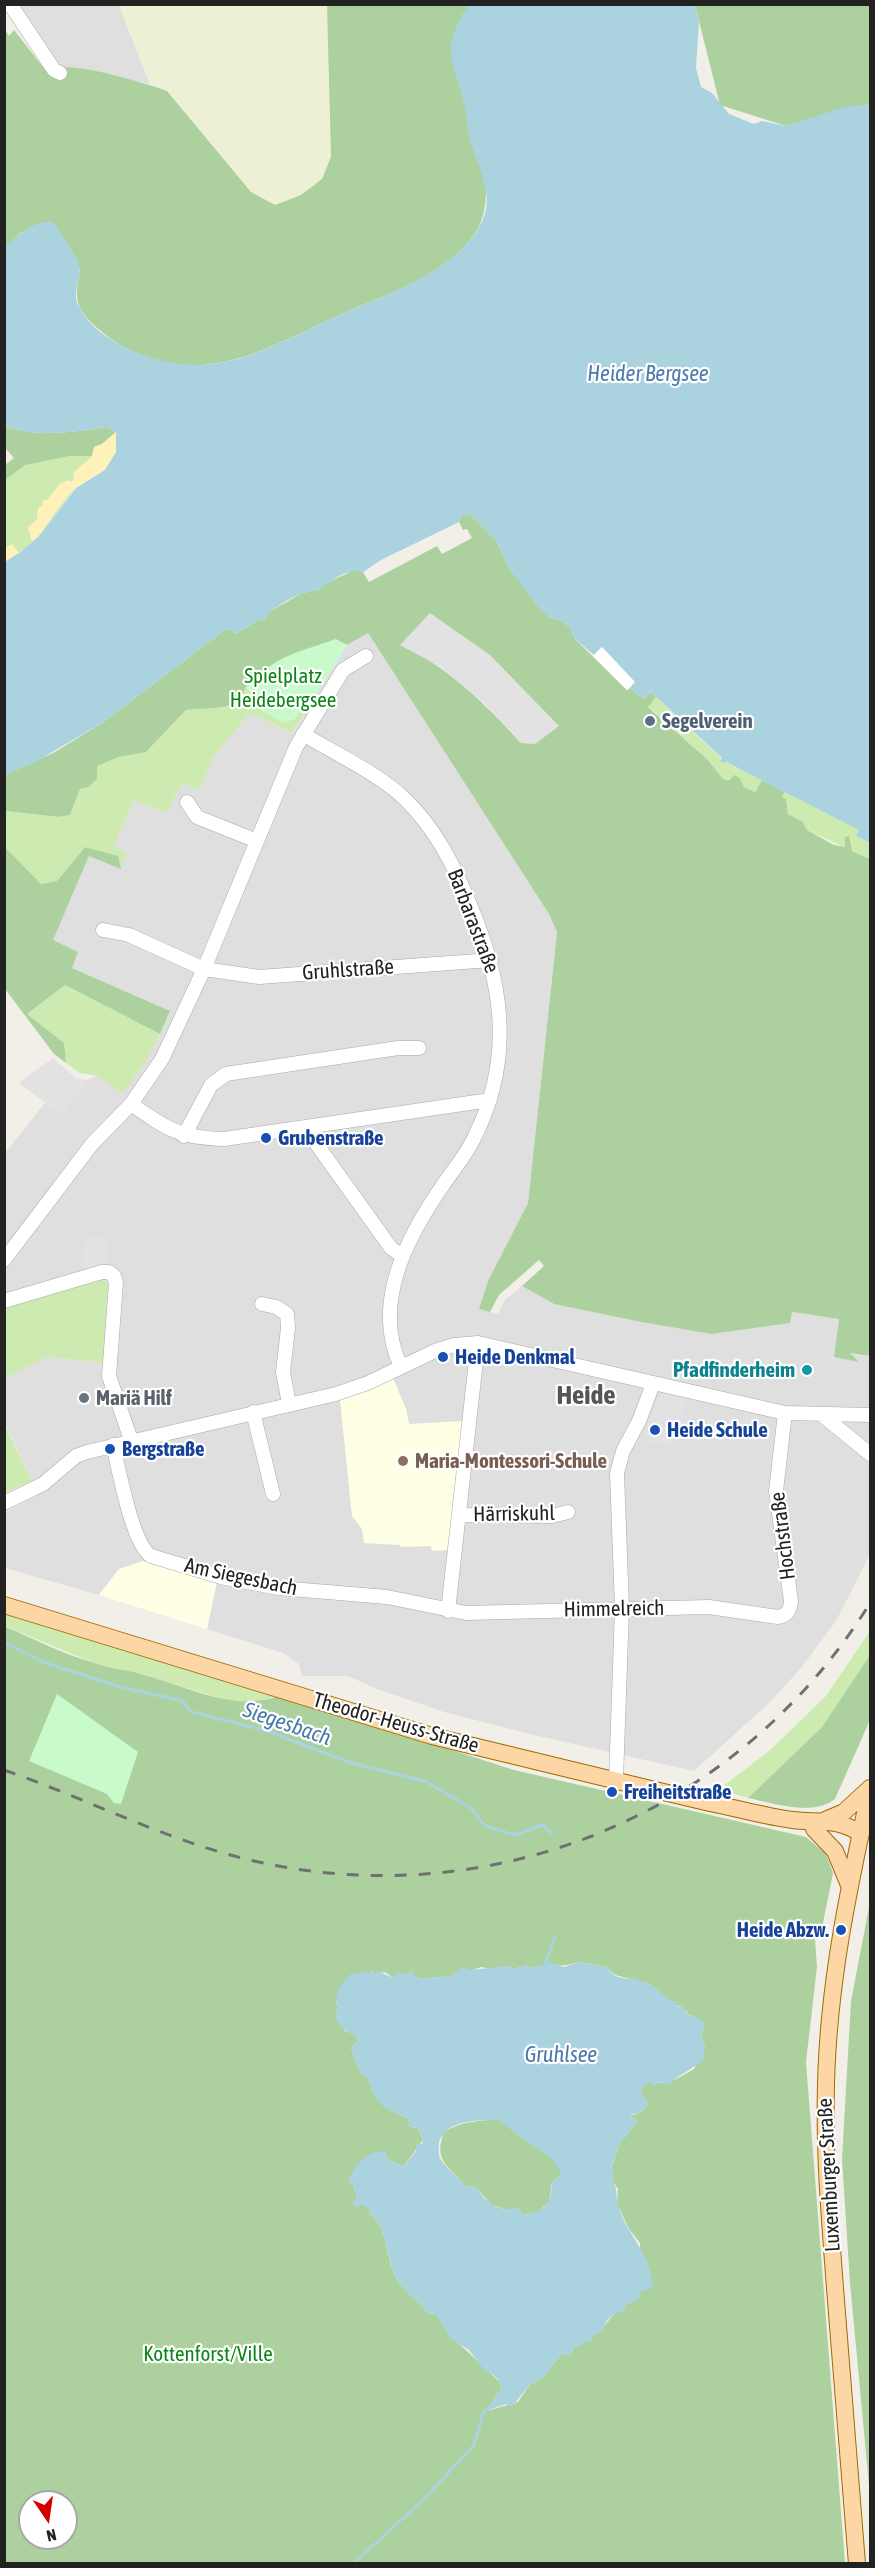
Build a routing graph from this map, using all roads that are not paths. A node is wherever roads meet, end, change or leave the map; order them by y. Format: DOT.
graph roads {
  1 [pos="10,4"];
  2 [pos="60,73"];
  3 [pos="366,656"];
  4 [pos="303,734"];
  5 [pos="187,801"];
  6 [pos="256,841"];
  7 [pos="103,930"];
  8 [pos="491,960"];
  9 [pos="204,969"];
  10 [pos="419,1048"];
  11 [pos="490,1100"];
  12 [pos="131,1104"];
  13 [pos="309,1128"];
  14 [pos="184,1136"];
  15 [pos="401,1255"];
  16 [pos="4,1260"];
  17 [pos="4,1301"];
  18 [pos="262,1304"];
  19 [pos="478,1343"];
  20 [pos="400,1366"];
  21 [pos="653,1384"];
  22 [pos="289,1404"];
  23 [pos="253,1412"];
  24 [pos="784,1413"];
  25 [pos="822,1415"];
  26 [pos="870,1415"];
  27 [pos="131,1440"];
  28 [pos="113,1445"];
  29 [pos="870,1454"];
  30 [pos="273,1494"];
  31 [pos="4,1503"];
  32 [pos="568,1512"];
  33 [pos="461,1515"];
  34 [pos="4,1605"];
  35 [pos="622,1608"];
  36 [pos="448,1611"];
  37 [pos="778,1617"];
  38 [pos="616,1780"];
  39 [pos="870,1789"];
  40 [pos="820,1825"];
  41 [pos="861,1834"];
  42 [pos="849,1886"];
  43 [pos="857,2564"];
  1 -- 2 [label="street"];
  3 -- 4 [label="street"];
  4 -- 6 [label="street"];
  4 -- 8 [label="street, Barbarastraße"];
  5 -- 6 [label="street"];
  6 -- 9 [label="street"];
  7 -- 9 [label="street, Gruhlstraße"];
  8 -- 9 [label="street, Gruhlstraße"];
  8 -- 11 [label="street, Barbarastraße"];
  9 -- 12 [label="street"];
  10 -- 14 [label="street"];
  11 -- 13 [label="street"];
  11 -- 15 [label="street, Barbarastraße"];
  12 -- 14 [label="street"];
  12 -- 16 [label="street"];
  13 -- 14 [label="street"];
  13 -- 15 [label="street"];
  15 -- 20 [label="street, Barbarastraße"];
  17 -- 27 [label="street"];
  18 -- 22 [label="street"];
  19 -- 20 [label="street"];
  19 -- 21 [label="street"];
  19 -- 33 [label="street"];
  20 -- 22 [label="street"];
  21 -- 24 [label="street"];
  21 -- 35 [label="street"];
  22 -- 23 [label="street"];
  23 -- 27 [label="street"];
  23 -- 30 [label="street"];
  24 -- 25 [label="street"];
  24 -- 37 [label="street, Hochstraße"];
  25 -- 26 [label="street"];
  25 -- 29 [label="street"];
  27 -- 28 [label="street"];
  28 -- 31 [label="street"];
  28 -- 36 [label="street, Am Siegesbach"];
  32 -- 33 [label="street, Härriskuhl"];
  33 -- 36 [label="street"];
  34 -- 38 [label="main road, Theodor-Heuss-Straße"];
  35 -- 36 [label="street, Himmelreich"];
  35 -- 37 [label="street, Himmelreich"];
  35 -- 38 [label="street"];
  38 -- 40 [label="main road, Theodor-Heuss-Straße, bridge"];
  39 -- 40 [label="main road"];
  39 -- 41 [label="main road, Luxemburger Straße"];
  40 -- 41 [label="main road, Theodor-Heuss-Straße"];
  40 -- 42 [label="main road"];
  41 -- 42 [label="main road, Luxemburger Straße"];
  42 -- 43 [label="main road, Luxemburger Straße"];
}
